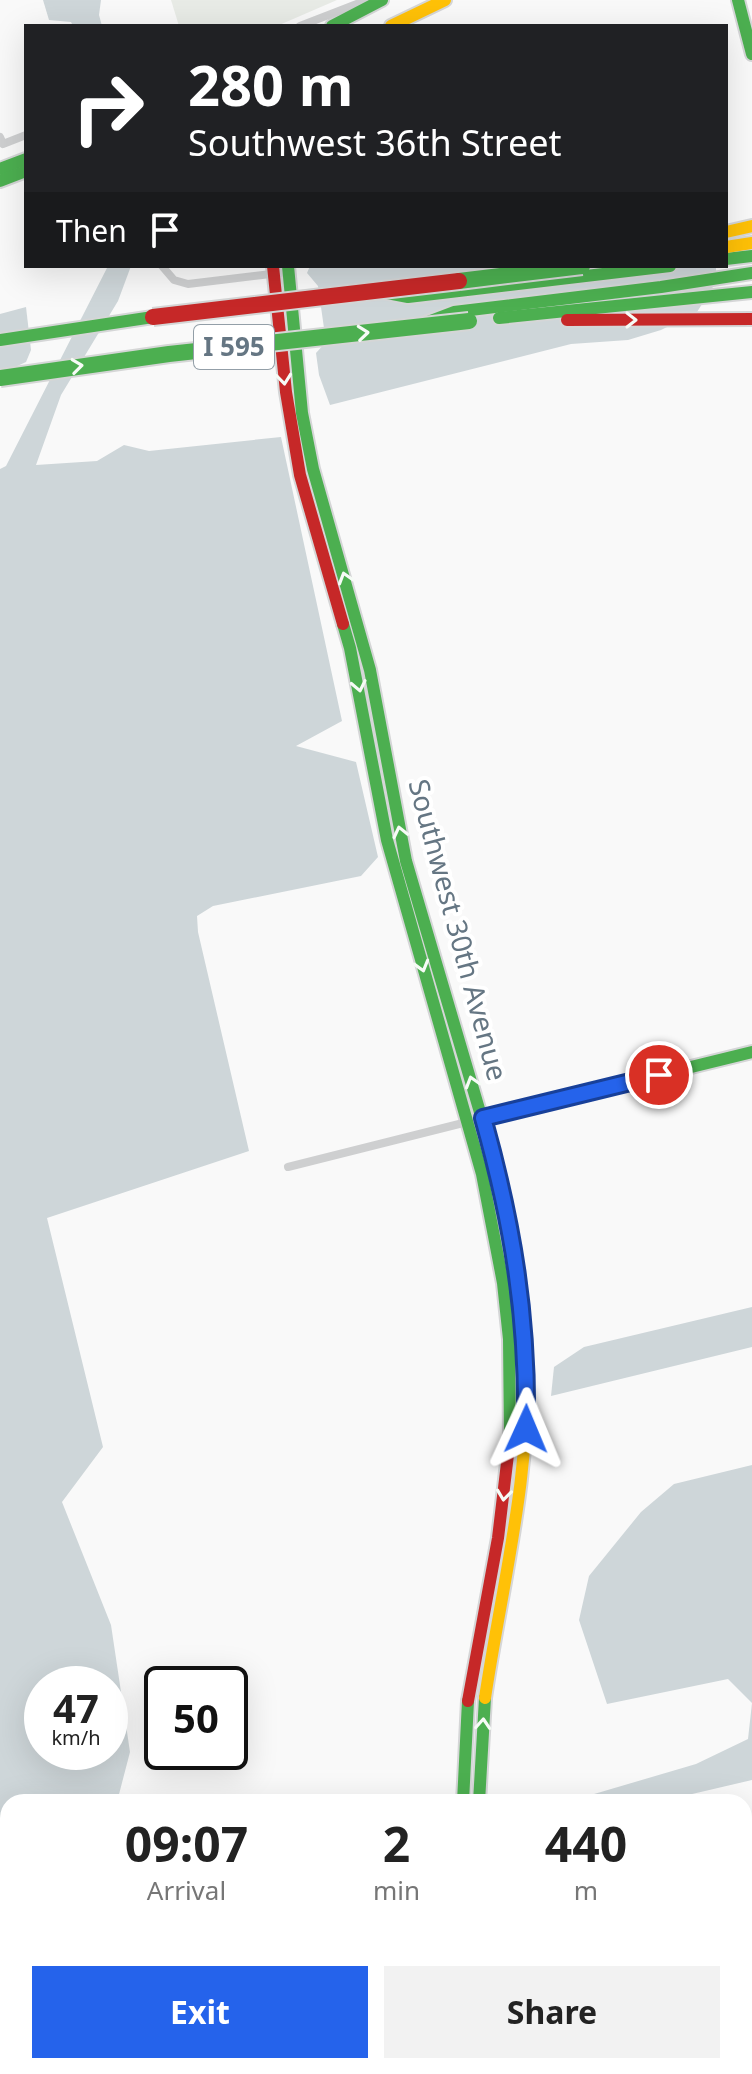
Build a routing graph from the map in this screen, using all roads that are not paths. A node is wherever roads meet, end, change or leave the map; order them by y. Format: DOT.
graph roads {
  1 [pos="367,0"];
  2 [pos="382,0"];
  3 [pos="445,0"];
  4 [pos="738,0"];
  5 [pos="305,24"];
  6 [pos="336,24"];
  7 [pos="395,24"];
  8 [pos="752,54"];
  9 [pos="24,136"];
  10 [pos="0,137"];
  11 [pos="24,160"];
  12 [pos="0,169"];
  13 [pos="24,172"];
  14 [pos="0,181"];
  15 [pos="752,226"];
  16 [pos="728,232"];
  17 [pos="752,243"];
  18 [pos="728,247"];
  19 [pos="752,256"];
  20 [pos="728,259"];
  21 [pos="164,268"];
  22 [pos="486,268"];
  23 [pos="566,268"];
  24 [pos="653,268"];
  25 [pos="281,269"];
  26 [pos="752,273"];
  27 [pos="752,283"];
  28 [pos="661,287"];
  29 [pos="380,291"];
  30 [pos="752,292"];
  31 [pos="153,317"];
  32 [pos="752,319"];
  33 [pos="469,321"];
  34 [pos="412,327"];
  35 [pos="0,340"];
  36 [pos="0,378"];
  37 [pos="752,1052"];
  38 [pos="475,1120"];
  39 [pos="288,1167"];
  40 [pos="463,1794"];
  41 [pos="479,1794"];
  1 -- 5 [label="street"];
  2 -- 6 [label="main road"];
  3 -- 7 [label="main road"];
  4 -- 8 [label="main road"];
  9 -- 10 [label="street"];
  11 -- 12 [label="main road"];
  13 -- 14 [label="main road"];
  15 -- 16 [label="main road"];
  17 -- 18 [label="main road"];
  19 -- 20 [label="main road"];
  21 -- 25 [label="street"];
  22 -- 31 [label="main road, bridge"];
  23 -- 29 [label="main road, I 595, bridge"];
  24 -- 29 [label="main road"];
  25 -- 38 [label="main road, Southwest 30th Avenue"];
  26 -- 28 [label="main road"];
  27 -- 28 [label="main road"];
  28 -- 34 [label="main road, bridge"];
  29 -- 31 [label="main road, I 595, bridge"];
  30 -- 33 [label="main road, I 595"];
  31 -- 35 [label="main road, I 595"];
  33 -- 32 [label="main road, one-way"];
  33 -- 34 [label="main road, I 595, bridge"];
  36 -- 34 [label="main road, I 595, one-way, bridge"];
  37 -- 38 [label="main road"];
  38 -- 39 [label="street"];
  38 -- 40 [label="main road, Southwest 30th Avenue, one-way"];
  41 -- 38 [label="main road, Southwest 30th Avenue, one-way"];
}
